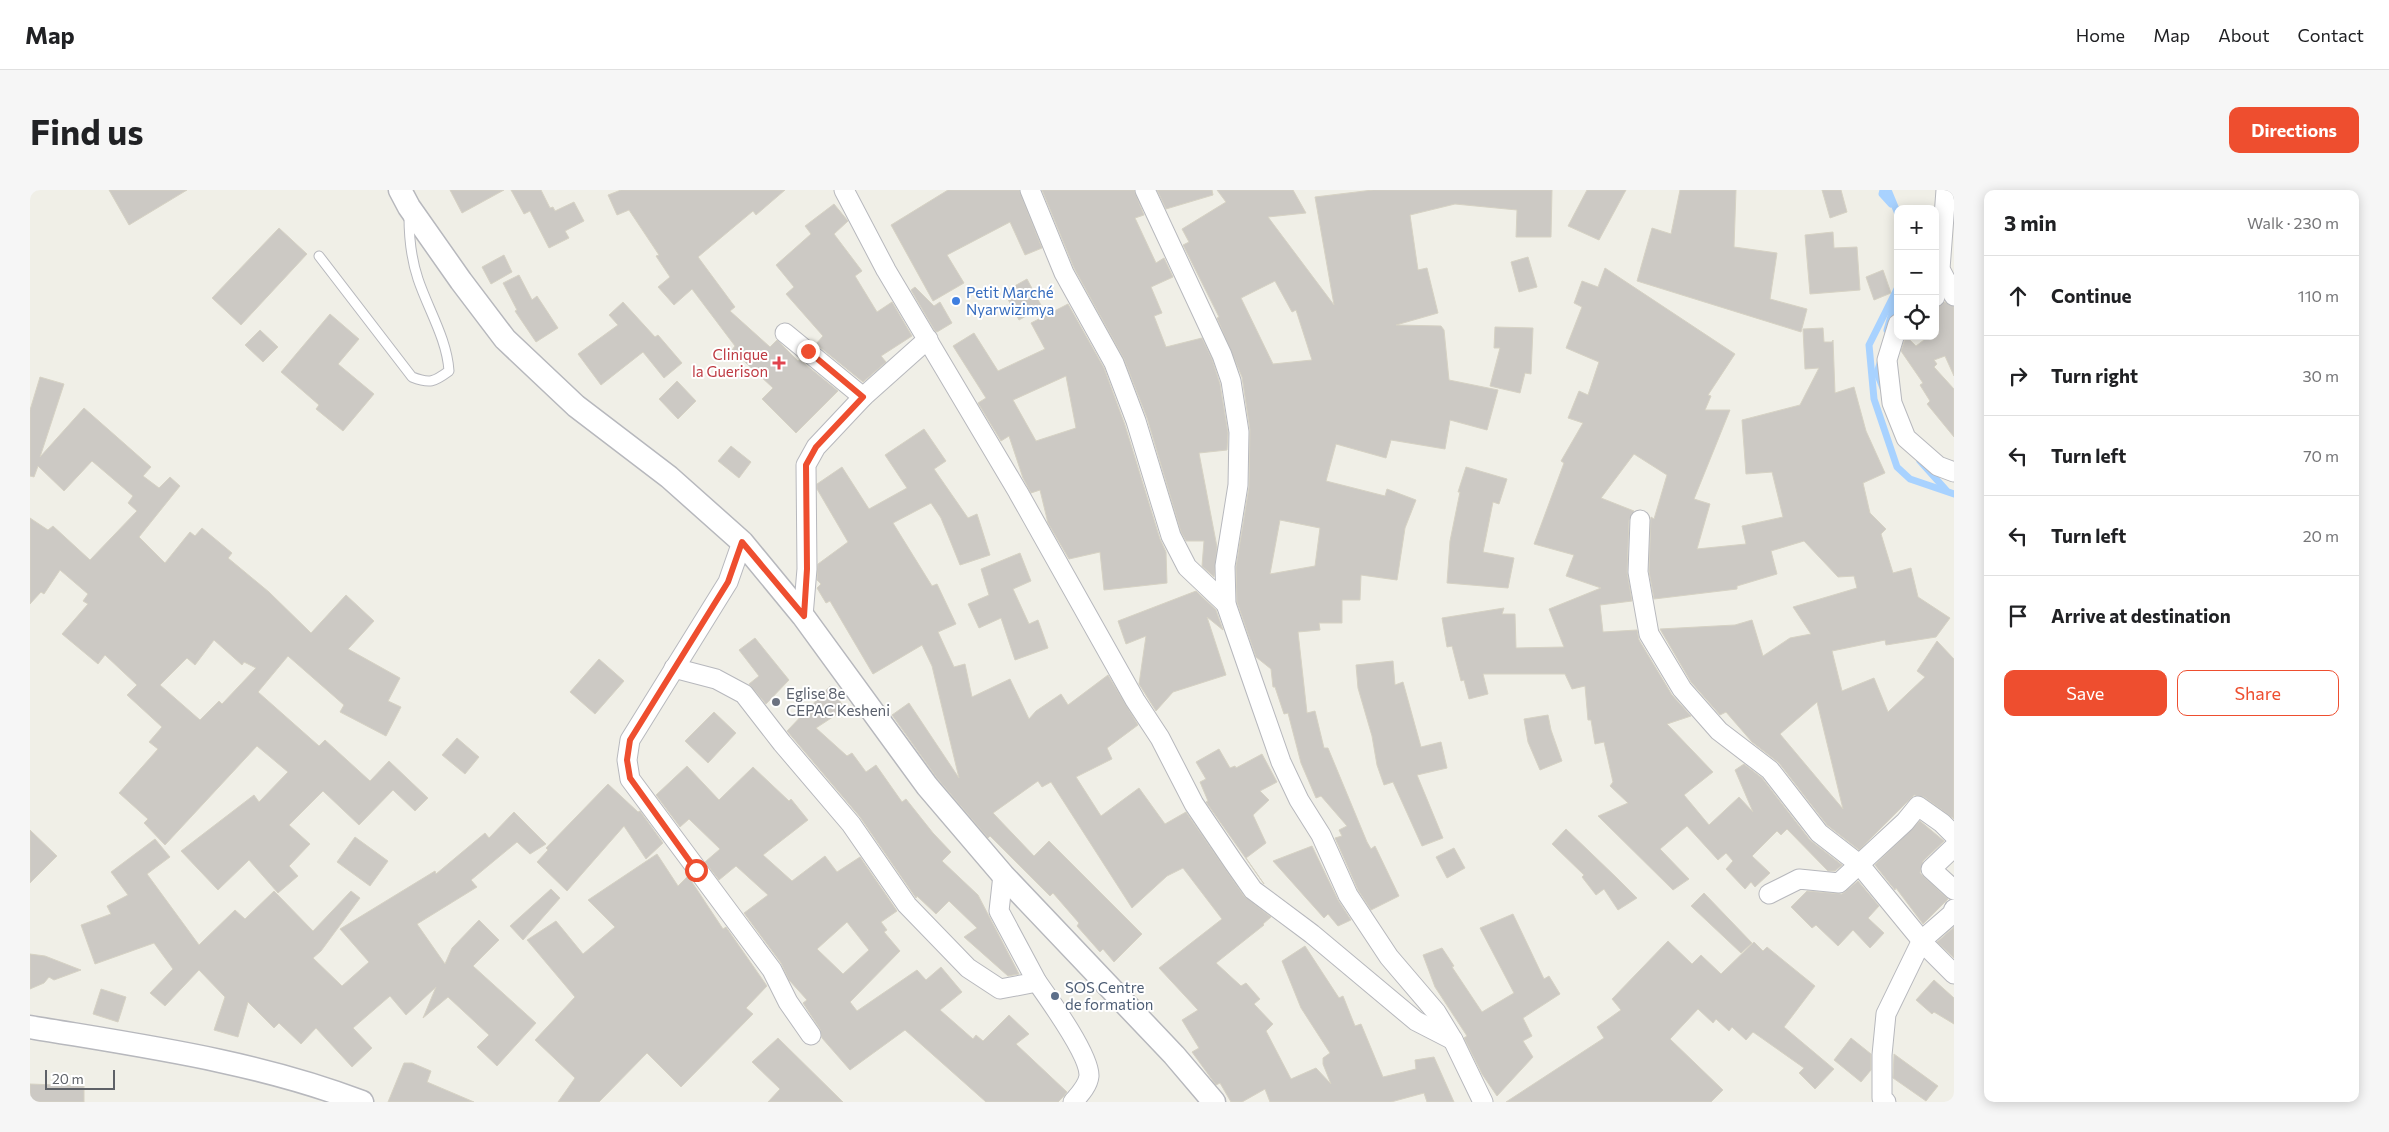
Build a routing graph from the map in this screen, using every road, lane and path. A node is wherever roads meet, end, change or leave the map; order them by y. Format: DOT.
graph roads {
  1 [pos="844,190"];
  2 [pos="1030,190"];
  3 [pos="1145,190"];
  4 [pos="1946,190"];
  5 [pos="405,198"];
  6 [pos="320,256"];
  7 [pos="1940,269"];
  8 [pos="1935,295"];
  9 [pos="1954,296"];
  10 [pos="785,333"];
  11 [pos="1894,338"];
  12 [pos="928,339"];
  13 [pos="863,397"];
  14 [pos="1954,472"];
  15 [pos="1640,520"];
  16 [pos="742,542"];
  17 [pos="1226,604"];
  18 [pos="804,616"];
  19 [pos="674,668"];
  20 [pos="1954,835"];
  21 [pos="1954,847"];
  22 [pos="1859,864"];
  23 [pos="1003,875"];
  24 [pos="1954,890"];
  25 [pos="1768,894"];
  26 [pos="1954,909"];
  27 [pos="1922,940"];
  28 [pos="1954,974"];
  29 [pos="1037,982"];
  30 [pos="30,1027"];
  31 [pos="811,1035"];
  32 [pos="1453,1040"];
  33 [pos="362,1102"];
  34 [pos="1073,1102"];
  35 [pos="1214,1102"];
  36 [pos="1483,1102"];
  37 [pos="1886,1102"];
  1 -- 12 [label="street"];
  2 -- 17 [label="street"];
  3 -- 17 [label="street"];
  4 -- 7 [label="street"];
  5 -- 6 [label="lane"];
  5 -- 16 [label="street"];
  7 -- 8 [label="street"];
  7 -- 9 [label="street"];
  10 -- 13 [label="street"];
  11 -- 14 [label="street"];
  12 -- 13 [label="street"];
  12 -- 32 [label="street"];
  13 -- 18 [label="street"];
  15 -- 22 [label="street"];
  16 -- 18 [label="street"];
  16 -- 19 [label="street"];
  17 -- 32 [label="street"];
  18 -- 23 [label="street"];
  19 -- 29 [label="street"];
  19 -- 31 [label="street"];
  20 -- 22 [label="street"];
  21 -- 24 [label="street"];
  22 -- 25 [label="street"];
  22 -- 27 [label="street"];
  23 -- 29 [label="street"];
  23 -- 35 [label="street"];
  26 -- 27 [label="street"];
  27 -- 28 [label="street"];
  27 -- 37 [label="street"];
  29 -- 34 [label="street"];
  30 -- 33 [label="street"];
  32 -- 36 [label="street"];
}
